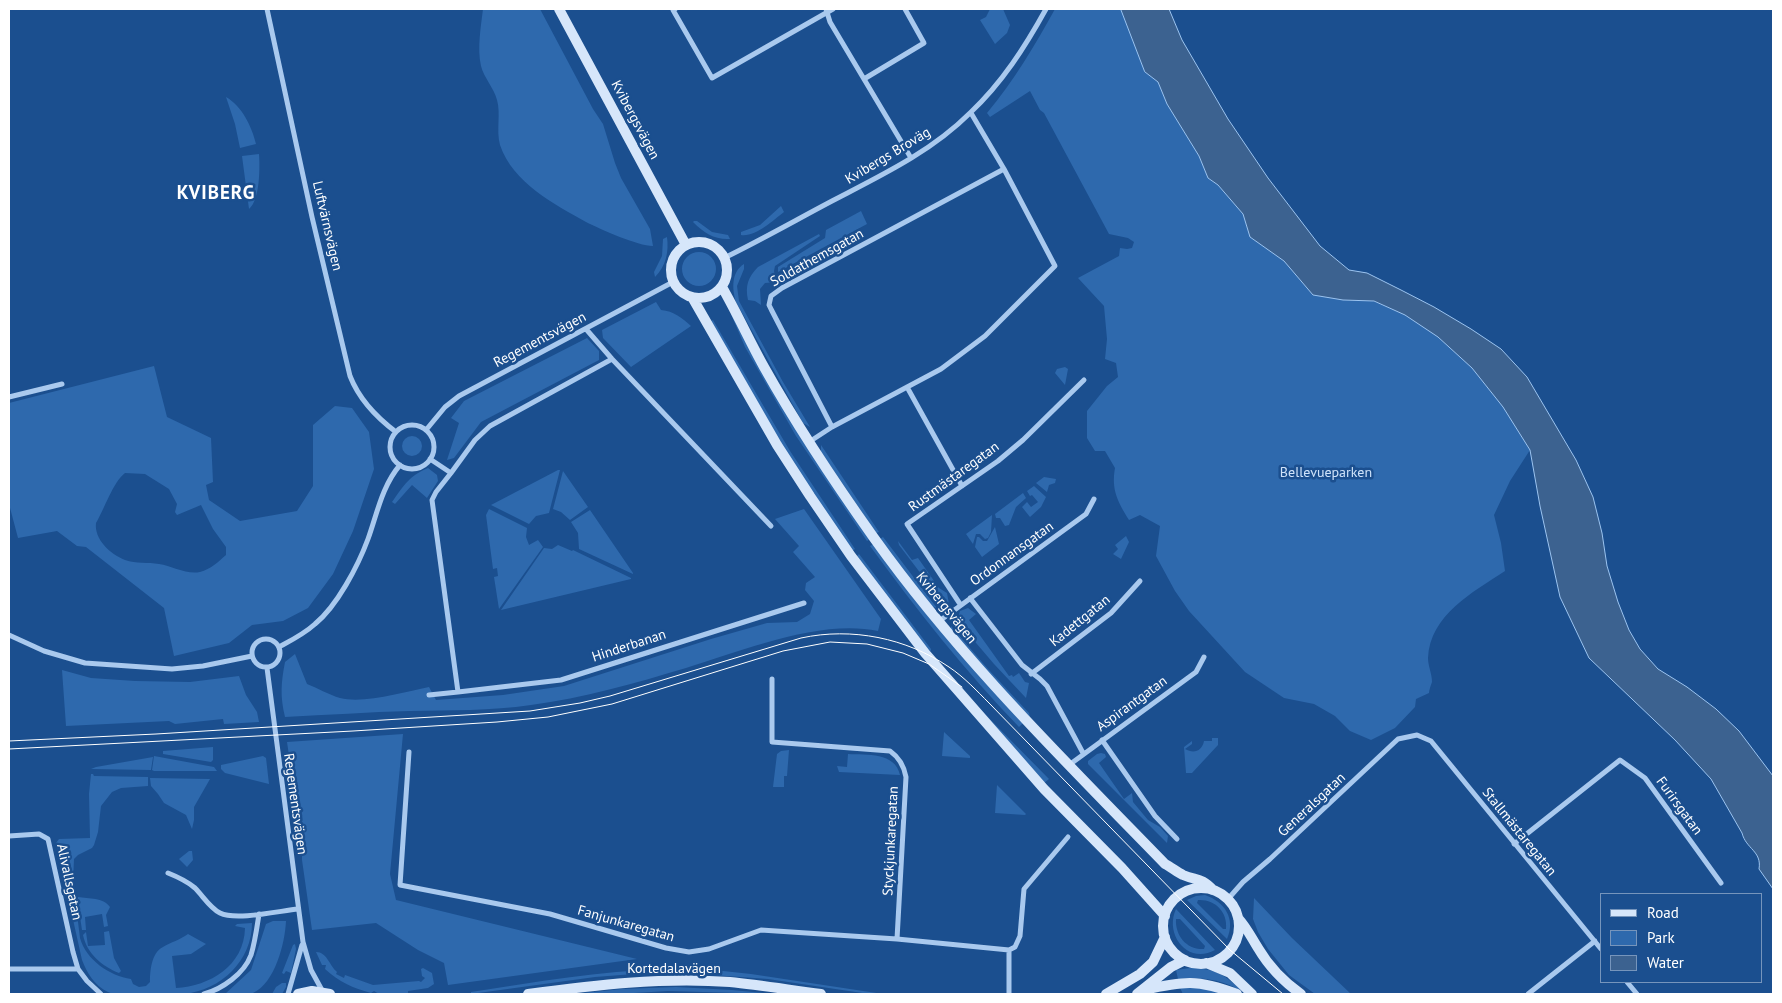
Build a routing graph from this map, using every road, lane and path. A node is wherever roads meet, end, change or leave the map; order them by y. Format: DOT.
graph roads {
  1 [pos="267,9"];
  2 [pos="559,9"];
  3 [pos="676,9"];
  4 [pos="905,9"];
  5 [pos="1046,9"];
  6 [pos="829,10"];
  7 [pos="864,79"];
  8 [pos="971,113"];
  9 [pos="911,158"];
  10 [pos="1004,169"];
  11 [pos="686,244"];
  12 [pos="724,258"];
  13 [pos="673,282"];
  14 [pos="722,286"];
  15 [pos="692,297"];
  16 [pos="586,329"];
  17 [pos="612,359"];
  18 [pos="1084,380"];
  19 [pos="62,384"];
  20 [pos="907,387"];
  21 [pos="9,397"];
  22 [pos="832,427"];
  23 [pos="426,430"];
  24 [pos="396,432"];
  25 [pos="810,442"];
  26 [pos="430,459"];
  27 [pos="400,465"];
  28 [pos="451,473"];
  29 [pos="962,486"];
  30 [pos="1094,499"];
  31 [pos="771,526"];
  32 [pos="1140,581"];
  33 [pos="970,598"];
  34 [pos="804,603"];
  35 [pos="960,604"];
  36 [pos="938,622"];
  37 [pos="9,634"];
  38 [pos="279,647"];
  39 [pos="252,656"];
  40 [pos="1204,657"];
  41 [pos="267,668"];
  42 [pos="1032,674"];
  43 [pos="772,679"];
  44 [pos="458,692"];
  45 [pos="429,695"];
  46 [pos="1417,735"];
  47 [pos="1102,740"];
  48 [pos="409,752"];
  49 [pos="1083,753"];
  50 [pos="1069,765"];
  51 [pos="9,836"];
  52 [pos="1068,837"];
  53 [pos="1176,839"];
  54 [pos="1514,844"];
  55 [pos="168,873"];
  56 [pos="1721,883"];
  57 [pos="1213,890"];
  58 [pos="1228,899"];
  59 [pos="298,909"];
  60 [pos="259,914"];
  61 [pos="1165,916"];
  62 [pos="1238,918"];
  63 [pos="1165,936"];
  64 [pos="897,939"];
  65 [pos="1595,941"];
  66 [pos="303,942"];
  67 [pos="1600,947"];
  68 [pos="1009,950"];
  69 [pos="1185,960"];
  70 [pos="1206,963"];
  71 [pos="9,969"];
  72 [pos="78,969"];
  73 [pos="1628,983"];
  74 [pos="1141,992"];
  75 [pos="327,993"];
  76 [pos="101,994"];
  77 [pos="204,994"];
  78 [pos="288,994"];
  79 [pos="298,994"];
  80 [pos="528,994"];
  81 [pos="821,994"];
  82 [pos="1009,994"];
  83 [pos="1106,994"];
  84 [pos="1237,994"];
  85 [pos="1252,994"];
  86 [pos="1301,994"];
  87 [pos="1528,994"];
  88 [pos="1637,994"];
  1 -- 24 [label="street, Luftvärnsvägen"];
  2 -- 11 [label="street, Kvibergsvägen"];
  3 -- 6 [label="street"];
  4 -- 7 [label="street"];
  5 -- 8 [label="street, Kvibergs Broväg"];
  6 -- 7 [label="street"];
  7 -- 9 [label="street"];
  8 -- 9 [label="street, Kvibergs Broväg"];
  8 -- 10 [label="street"];
  9 -- 12 [label="street, Kvibergs Broväg"];
  10 -- 20 [label="street"];
  10 -- 22 [label="street, Soldathemsgatan"];
  11 -- 12 [label="street"];
  11 -- 13 [label="street"];
  12 -- 14 [label="street"];
  13 -- 15 [label="street"];
  13 -- 16 [label="street, Regementsvägen"];
  14 -- 15 [label="street"];
  14 -- 25 [label="street, Kvibergsvägen"];
  15 -- 61 [label="street"];
  16 -- 17 [label="street"];
  16 -- 23 [label="street, Regementsvägen"];
  17 -- 28 [label="street"];
  17 -- 31 [label="street"];
  18 -- 29 [label="street, Rustmästaregatan"];
  19 -- 21 [label="street"];
  20 -- 22 [label="street"];
  20 -- 29 [label="street"];
  22 -- 25 [label="street"];
  23 -- 24 [label="street"];
  23 -- 26 [label="street"];
  24 -- 27 [label="street"];
  25 -- 36 [label="street, Kvibergsvägen"];
  26 -- 27 [label="street"];
  26 -- 28 [label="street"];
  27 -- 38 [label="street"];
  28 -- 44 [label="street"];
  29 -- 35 [label="street, Rustmästaregatan"];
  30 -- 33 [label="street, Ordonnansgatan"];
  32 -- 42 [label="street, Kadettgatan"];
  33 -- 35 [label="street, Ordonnansgatan"];
  33 -- 42 [label="street"];
  34 -- 44 [label="street, Hinderbanan"];
  35 -- 36 [label="street, Ordonnansgatan"];
  36 -- 50 [label="street, Kvibergsvägen"];
  37 -- 39 [label="street"];
  38 -- 39 [label="street"];
  38 -- 41 [label="street"];
  39 -- 41 [label="street"];
  40 -- 47 [label="street, Aspirantgatan"];
  41 -- 59 [label="street, Regementsvägen"];
  42 -- 49 [label="street"];
  43 -- 64 [label="street, Styckjunkaregatan"];
  44 -- 45 [label="street, Hinderbanan"];
  46 -- 54 [label="street, Stallmästaregatan"];
  46 -- 58 [label="street, Generalsgatan"];
  47 -- 49 [label="street, Aspirantgatan"];
  47 -- 53 [label="street"];
  48 -- 64 [label="street, Fanjunkaregatan"];
  49 -- 50 [label="street, Aspirantgatan"];
  50 -- 57 [label="street, Kvibergsvägen"];
  51 -- 72 [label="street, Alivallsgatan"];
  52 -- 68 [label="street"];
  54 -- 56 [label="street, Furirsgatan"];
  54 -- 65 [label="street, Stallmästaregatan"];
  55 -- 60 [label="street"];
  57 -- 58 [label="street"];
  57 -- 61 [label="street"];
  58 -- 62 [label="street"];
  59 -- 60 [label="street"];
  59 -- 66 [label="street, Regementsvägen"];
  60 -- 77 [label="street"];
  61 -- 63 [label="street"];
  62 -- 70 [label="street"];
  62 -- 86 [label="street"];
  63 -- 69 [label="street"];
  63 -- 83 [label="street"];
  64 -- 68 [label="street, Fanjunkaregatan"];
  65 -- 67 [label="street, Stallmästaregatan"];
  65 -- 87 [label="street"];
  66 -- 75 [label="street, Regementsvägen"];
  66 -- 78 [label="street, Regementsvägen"];
  68 -- 82 [label="street"];
  69 -- 70 [label="street"];
  69 -- 74 [label="street"];
  70 -- 85 [label="street"];
  71 -- 72 [label="street"];
  72 -- 76 [label="street, Alivallsgatan"];
  73 -- 88 [label="street"];
  74 -- 84 [label="street"];
  75 -- 79 [label="street"];
  80 -- 81 [label="street, Kortedalavägen"];
}
